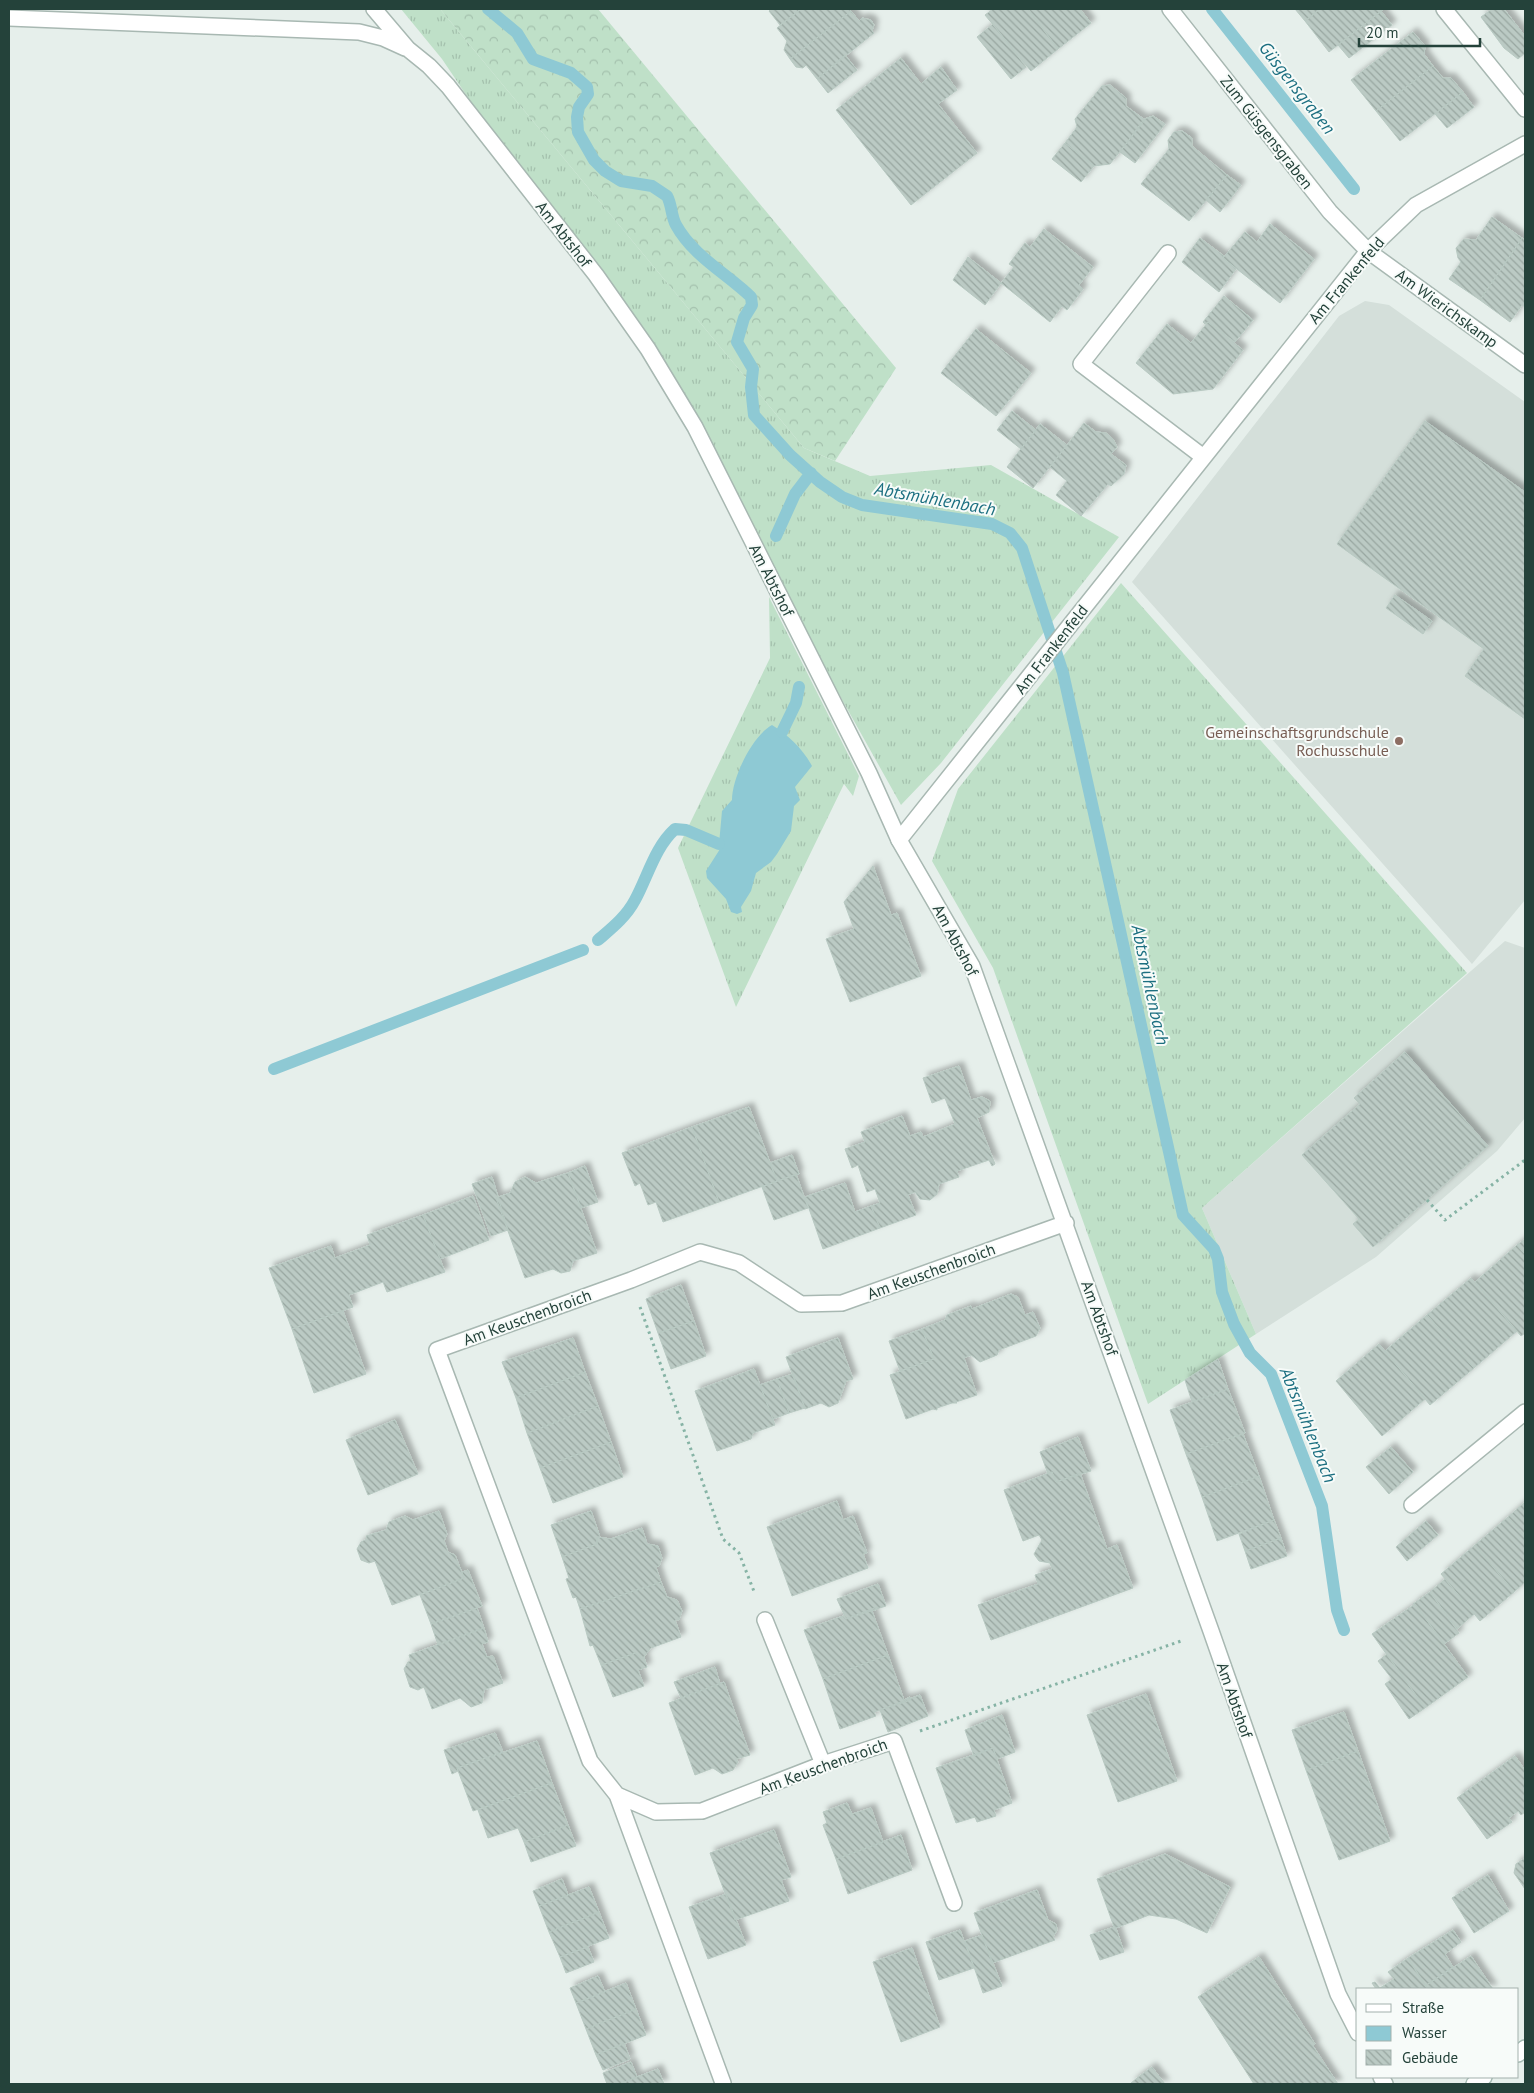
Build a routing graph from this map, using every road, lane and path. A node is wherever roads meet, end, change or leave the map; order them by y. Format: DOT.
graph roads {
  1 [pos="374,9"];
  2 [pos="1170,9"];
  3 [pos="1444,9"];
  4 [pos="9,18"];
  5 [pos="408,50"];
  6 [pos="1525,109"];
  7 [pos="1525,144"];
  8 [pos="1368,250"];
  9 [pos="1168,253"];
  10 [pos="1525,365"];
  11 [pos="1202,456"];
  12 [pos="899,840"];
  13 [pos="1525,1160"];
  14 [pos="1427,1200"];
  15 [pos="1066,1223"];
  16 [pos="630,1280"];
  17 [pos="1525,1412"];
  18 [pos="1412,1505"];
  19 [pos="765,1620"];
  20 [pos="1211,1631"];
  21 [pos="894,1741"];
  22 [pos="823,1764"];
  23 [pos="617,1795"];
  24 [pos="954,1903"];
  25 [pos="1356,2029"];
  26 [pos="723,2083"];
  1 -- 5 [label="street, Am Abtshof"];
  2 -- 8 [label="street, Zum Güsgensgraben"];
  3 -- 6 [label="street"];
  4 -- 5 [label="street"];
  5 -- 12 [label="street, Am Abtshof"];
  7 -- 8 [label="street, Am Frankenfeld"];
  8 -- 10 [label="street, Am Wierichskamp"];
  8 -- 11 [label="street, Am Frankenfeld"];
  9 -- 11 [label="street"];
  11 -- 12 [label="street, Am Frankenfeld"];
  12 -- 15 [label="street, Am Abtshof"];
  13 -- 14 [label="path"];
  15 -- 16 [label="street, Am Keuschenbroich"];
  15 -- 20 [label="street, Am Abtshof"];
  16 -- 19 [label="path"];
  16 -- 23 [label="street, Am Keuschenbroich"];
  17 -- 18 [label="street"];
  19 -- 22 [label="street"];
  20 -- 21 [label="path"];
  20 -- 25 [label="street, Am Abtshof"];
  21 -- 22 [label="street, Am Keuschenbroich"];
  21 -- 24 [label="street, Am Keuschenbroich"];
  22 -- 23 [label="street, Am Keuschenbroich"];
  23 -- 26 [label="street, Am Keuschenbroich"];
}
